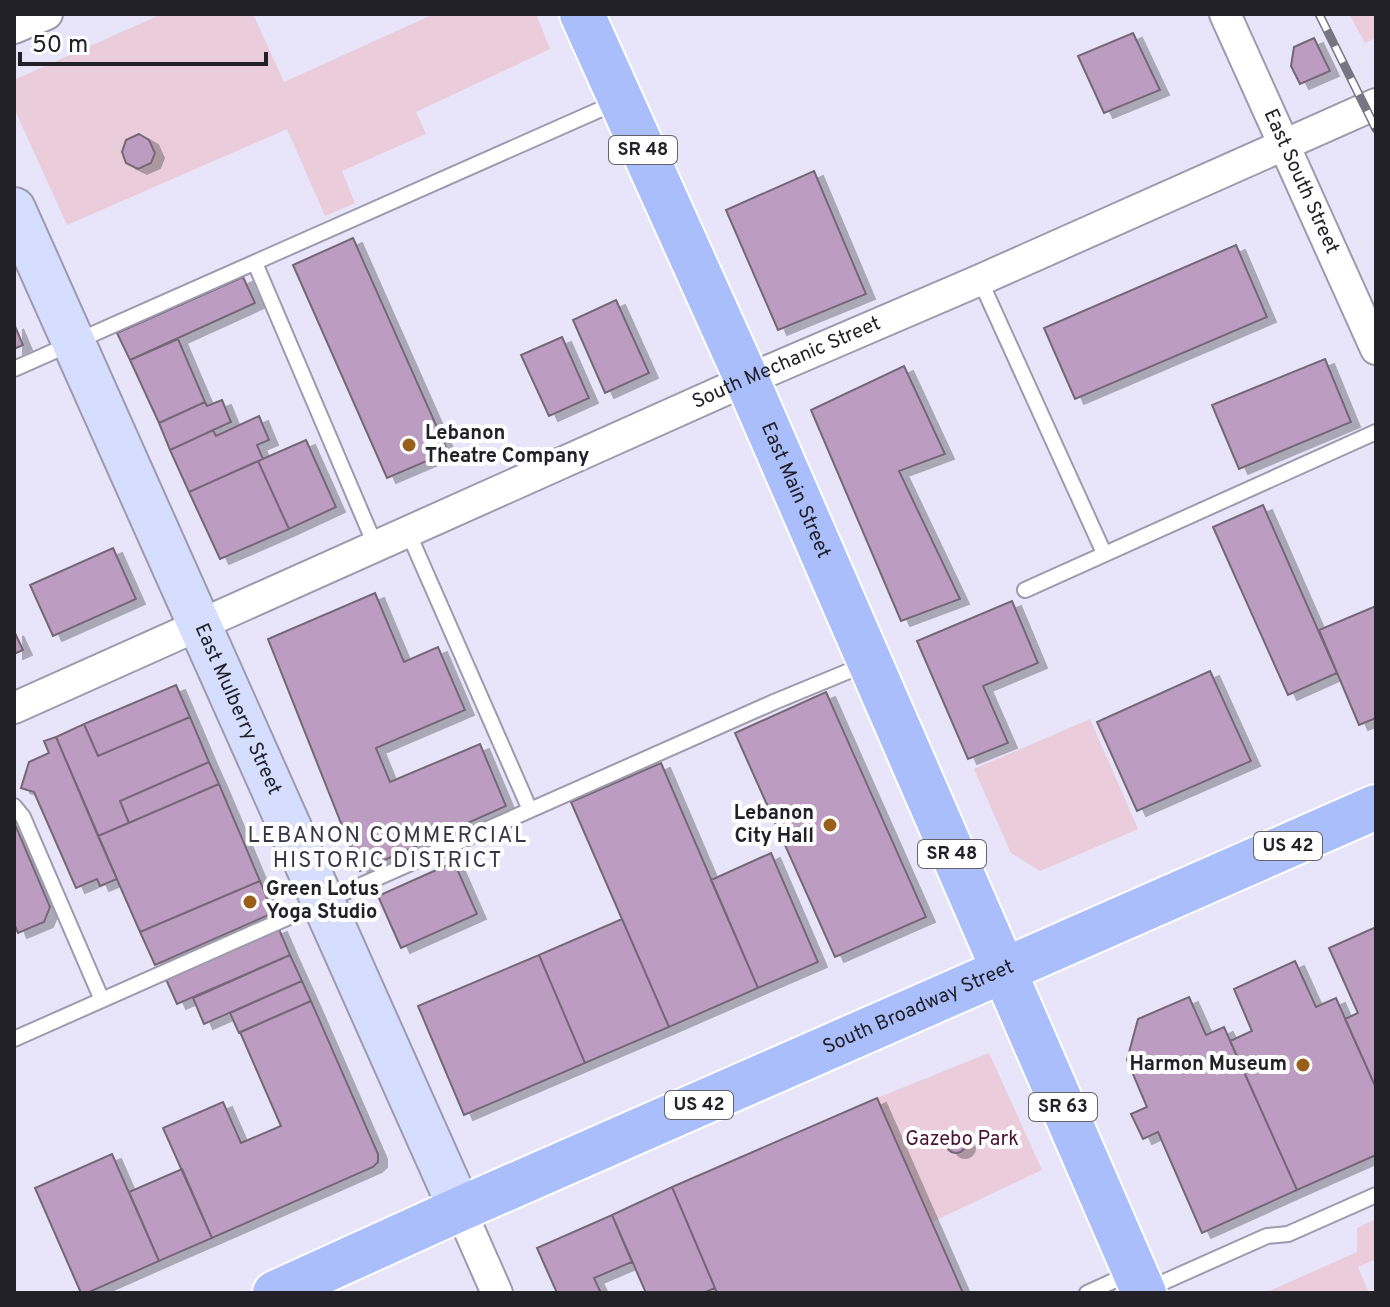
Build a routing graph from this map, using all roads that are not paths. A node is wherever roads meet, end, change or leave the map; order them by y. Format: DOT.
graph roads {
  1 [pos="47,14"];
  2 [pos="582,14"];
  3 [pos="1225,14"];
  4 [pos="14,28"];
  5 [pos="621,101"];
  6 [pos="1376,104"];
  7 [pos="1283,144"];
  8 [pos="14,209"];
  9 [pos="255,263"];
  10 [pos="980,280"];
  11 [pos="74,344"];
  12 [pos="1376,349"];
  13 [pos="14,369"];
  14 [pos="747,380"];
  15 [pos="1376,432"];
  16 [pos="408,532"];
  17 [pos="376,547"];
  18 [pos="1104,553"];
  19 [pos="1025,590"];
  20 [pos="199,624"];
  21 [pos="870,662"];
  22 [pos="14,708"];
  23 [pos="14,806"];
  24 [pos="1376,807"];
  25 [pos="530,810"];
  26 [pos="323,901"];
  27 [pos="1003,971"];
  28 [pos="102,1000"];
  29 [pos="14,1039"];
  30 [pos="1376,1195"];
  31 [pos="460,1209"];
  32 [pos="1141,1285"];
  33 [pos="275,1293"];
  34 [pos="497,1293"];
  35 [pos="1087,1293"];
  1 -- 4 [label="street"];
  2 -- 5 [label="main road, East Main Street / SR 48"];
  3 -- 7 [label="street, East South Street"];
  5 -- 9 [label="lane"];
  5 -- 14 [label="main road, East Main Street / SR 48"];
  6 -- 7 [label="street, South Mechanic Street"];
  7 -- 10 [label="street, South Mechanic Street"];
  7 -- 12 [label="street, East South Street"];
  8 -- 11 [label="street, East Mulberry Street"];
  9 -- 11 [label="lane"];
  9 -- 17 [label="lane"];
  10 -- 14 [label="street, South Mechanic Street"];
  10 -- 18 [label="lane"];
  11 -- 13 [label="lane"];
  11 -- 20 [label="street, East Mulberry Street"];
  14 -- 16 [label="street, South Mechanic Street"];
  14 -- 21 [label="main road, East Main Street / SR 48"];
  15 -- 18 [label="lane"];
  16 -- 17 [label="street, South Mechanic Street"];
  16 -- 25 [label="lane"];
  17 -- 20 [label="street, South Mechanic Street"];
  18 -- 19 [label="lane"];
  20 -- 22 [label="street, South Mechanic Street"];
  20 -- 26 [label="street, East Mulberry Street"];
  21 -- 25 [label="lane"];
  21 -- 27 [label="main road, East Main Street / SR 48"];
  23 -- 28 [label="lane"];
  24 -- 27 [label="main road, South Broadway Street / US 42"];
  25 -- 26 [label="lane"];
  26 -- 28 [label="lane"];
  26 -- 31 [label="street, East Mulberry Street"];
  27 -- 31 [label="main road, South Broadway Street / US 42"];
  27 -- 32 [label="main road, SR 63"];
  28 -- 29 [label="lane"];
  30 -- 32 [label="lane"];
  31 -- 33 [label="main road, US 42"];
  31 -- 34 [label="street"];
  32 -- 35 [label="lane"];
}
